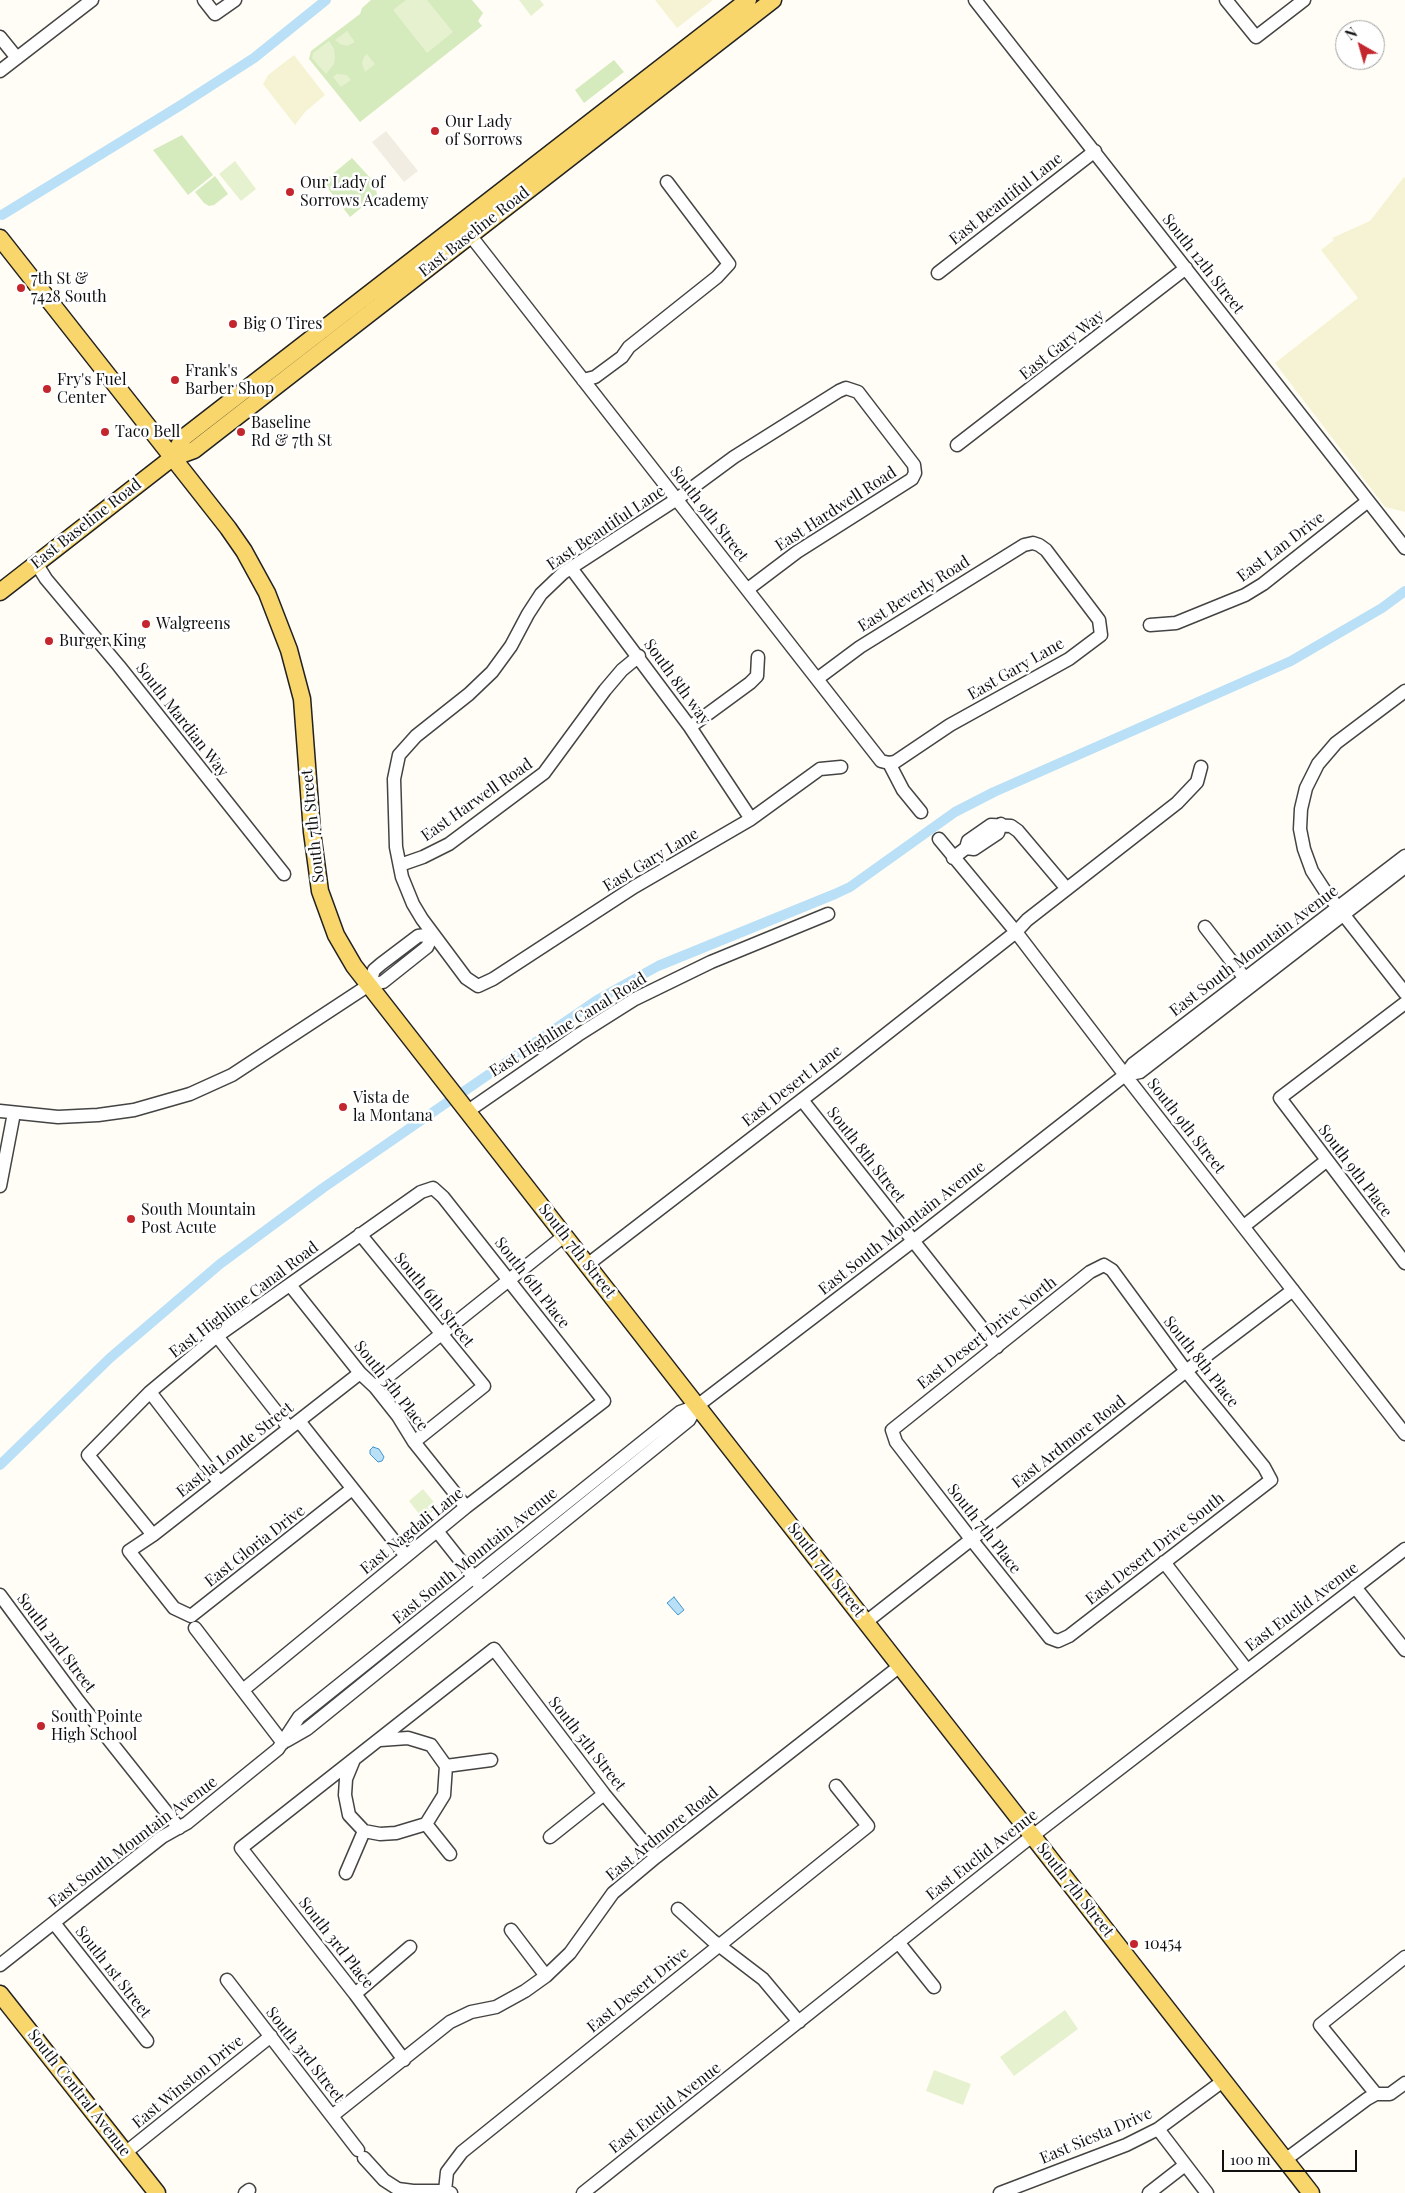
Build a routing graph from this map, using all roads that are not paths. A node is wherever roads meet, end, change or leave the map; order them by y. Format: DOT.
graph roads {
  1 [pos="92,0"];
  2 [pos="204,0"];
  3 [pos="235,0"];
  4 [pos="748,0"];
  5 [pos="773,0"];
  6 [pos="975,0"];
  7 [pos="1226,0"];
  8 [pos="1304,0"];
  9 [pos="0,37"];
  10 [pos="16,58"];
  11 [pos="0,71"];
  12 [pos="647,88"];
  13 [pos="1095,151"];
  14 [pos="667,182"];
  15 [pos="465,229"];
  16 [pos="0,238"];
  17 [pos="1186,268"];
  18 [pos="938,274"];
  19 [pos="583,380"];
  20 [pos="846,388"];
  21 [pos="957,445"];
  22 [pos="172,458"];
  23 [pos="677,499"];
  24 [pos="1368,501"];
  25 [pos="1405,548"];
  26 [pos="36,563"];
  27 [pos="571,568"];
  28 [pos="748,589"];
  29 [pos="0,592"];
  30 [pos="1150,624"];
  31 [pos="1101,628"];
  32 [pos="639,656"];
  33 [pos="758,657"];
  34 [pos="817,679"];
  35 [pos="1405,691"];
  36 [pos="690,727"];
  37 [pos="889,763"];
  38 [pos="1201,767"];
  39 [pos="841,768"];
  40 [pos="921,812"];
  41 [pos="751,819"];
  42 [pos="939,839"];
  43 [pos="1405,856"];
  44 [pos="953,858"];
  45 [pos="400,865"];
  46 [pos="1405,867"];
  47 [pos="284,874"];
  48 [pos="1067,889"];
  49 [pos="1341,910"];
  50 [pos="828,914"];
  51 [pos="1205,927"];
  52 [pos="1016,932"];
  53 [pos="433,934"];
  54 [pos="404,947"];
  55 [pos="413,959"];
  56 [pos="1247,982"];
  57 [pos="369,986"];
  58 [pos="1405,993"];
  59 [pos="1405,1003"];
  60 [pos="1125,1075"];
  61 [pos="802,1100"];
  62 [pos="0,1111"];
  63 [pos="468,1111"];
  64 [pos="14,1113"];
  65 [pos="1326,1161"];
  66 [pos="0,1186"];
  67 [pos="433,1188"];
  68 [pos="1244,1226"];
  69 [pos="360,1234"];
  70 [pos="564,1236"];
  71 [pos="913,1241"];
  72 [pos="1405,1263"];
  73 [pos="587,1265"];
  74 [pos="1104,1265"];
  75 [pos="508,1280"];
  76 [pos="290,1285"];
  77 [pos="1293,1290"];
  78 [pos="440,1334"];
  79 [pos="217,1336"];
  80 [pos="997,1348"];
  81 [pos="1186,1371"];
  82 [pos="360,1374"];
  83 [pos="375,1387"];
  84 [pos="150,1392"];
  85 [pos="604,1401"];
  86 [pos="698,1406"];
  87 [pos="294,1424"];
  88 [pos="892,1430"];
  89 [pos="1405,1434"];
  90 [pos="414,1442"];
  91 [pos="1271,1480"];
  92 [pos="219,1482"];
  93 [pos="352,1489"];
  94 [pos="466,1507"];
  95 [pos="437,1531"];
  96 [pos="153,1535"];
  97 [pos="971,1539"];
  98 [pos="1405,1549"];
  99 [pos="129,1551"];
  100 [pos="406,1556"];
  101 [pos="1164,1562"];
  102 [pos="478,1582"];
  103 [pos="1355,1587"];
  104 [pos="0,1596"];
  105 [pos="866,1622"];
  106 [pos="195,1628"];
  107 [pos="1058,1641"];
  108 [pos="1405,1650"];
  109 [pos="900,1666"];
  110 [pos="1246,1670"];
  111 [pos="243,1690"];
  112 [pos="378,1740"];
  113 [pos="283,1743"];
  114 [pos="356,1758"];
  115 [pos="491,1760"];
  116 [pos="446,1766"];
  117 [pos="836,1786"];
  118 [pos="604,1794"];
  119 [pos="426,1824"];
  120 [pos="179,1828"];
  121 [pos="364,1831"];
  122 [pos="1032,1836"];
  123 [pos="550,1837"];
  124 [pos="450,1854"];
  125 [pos="656,1857"];
  126 [pos="346,1873"];
  127 [pos="678,1909"];
  128 [pos="54,1923"];
  129 [pos="511,1930"];
  130 [pos="898,1942"];
  131 [pos="720,1946"];
  132 [pos="410,1947"];
  133 [pos="1405,1957"];
  134 [pos="0,1965"];
  135 [pos="546,1976"];
  136 [pos="227,1980"];
  137 [pos="934,1987"];
  138 [pos="0,1994"];
  139 [pos="355,1994"];
  140 [pos="799,2022"];
  141 [pos="271,2036"];
  142 [pos="147,2041"];
  143 [pos="404,2060"];
  144 [pos="1223,2081"];
  145 [pos="1405,2083"];
  146 [pos="1376,2094"];
  147 [pos="332,2116"];
  148 [pos="1158,2129"];
  149 [pos="125,2153"];
  150 [pos="1285,2160"];
  151 [pos="1185,2165"];
  152 [pos="398,2191"];
  153 [pos="448,2192"];
  154 [pos="157,2193"];
  155 [pos="583,2193"];
  156 [pos="1000,2193"];
  157 [pos="1149,2193"];
  158 [pos="1207,2193"];
  159 [pos="1311,2193"];
  1 -- 10 [label="street"];
  2 -- 3 [label="street"];
  4 -- 12 [label="main road, East Baseline Road"];
  5 -- 12 [label="main road, East Baseline Road"];
  6 -- 13 [label="street, South 12th Street"];
  7 -- 8 [label="street"];
  9 -- 10 [label="street"];
  10 -- 11 [label="street"];
  12 -- 15 [label="main road, East Baseline Road"];
  13 -- 17 [label="street, South 12th Street"];
  13 -- 18 [label="street, East Beautiful Lane"];
  14 -- 19 [label="street"];
  15 -- 19 [label="street, South 9th Street"];
  15 -- 22 [label="main road, East Baseline Road"];
  16 -- 22 [label="main road, South 7th Street"];
  17 -- 21 [label="street, East Gary Way"];
  17 -- 24 [label="street, South 12th Street"];
  19 -- 23 [label="street, South 9th Street"];
  20 -- 23 [label="street, East Beautiful Lane"];
  20 -- 28 [label="street, East Hardwell Road"];
  22 -- 26 [label="main road, East Baseline Road"];
  22 -- 57 [label="main road, South 7th Street"];
  23 -- 27 [label="street, East Beautiful Lane"];
  23 -- 28 [label="street, South 9th Street"];
  24 -- 25 [label="street, South 12th Street"];
  24 -- 30 [label="street, East Lan Drive"];
  26 -- 29 [label="main road, East Baseline Road"];
  26 -- 47 [label="street, South Mardian Way"];
  27 -- 32 [label="street, South 8th way"];
  27 -- 45 [label="street, East Beautiful Lane"];
  28 -- 34 [label="street, South 9th Street"];
  31 -- 34 [label="street, East Beverly Road"];
  31 -- 37 [label="street, East Gary Lane"];
  32 -- 36 [label="street, South 8th way"];
  32 -- 45 [label="street, East Harwell Road"];
  33 -- 36 [label="street"];
  34 -- 37 [label="street, South 9th Street"];
  35 -- 49 [label="street"];
  36 -- 41 [label="street, South 8th way"];
  37 -- 40 [label="street, South 9th Street"];
  38 -- 48 [label="street, East Desert Lane"];
  39 -- 41 [label="street, East Gary Lane"];
  41 -- 53 [label="street, East Gary Lane"];
  42 -- 44 [label="street, South 9th Street"];
  43 -- 49 [label="street, East South Mountain Avenue"];
  44 -- 48 [label="street"];
  44 -- 52 [label="street, South 9th Street"];
  45 -- 53 [label="street"];
  46 -- 49 [label="street, East South Mountain Avenue"];
  48 -- 52 [label="street, East Desert Lane"];
  49 -- 56 [label="street, East South Mountain Avenue"];
  49 -- 58 [label="street"];
  50 -- 63 [label="street, East Highline Canal Road"];
  51 -- 56 [label="street"];
  52 -- 60 [label="street, South 9th Street"];
  52 -- 61 [label="street, East Desert Lane"];
  53 -- 54 [label="street"];
  53 -- 55 [label="street"];
  54 -- 55 [label="street"];
  54 -- 57 [label="street"];
  55 -- 57 [label="street"];
  56 -- 60 [label="street, East South Mountain Avenue"];
  57 -- 63 [label="main road, South 7th Street"];
  57 -- 64 [label="street"];
  59 -- 65 [label="street, South 9th Place"];
  60 -- 68 [label="street, South 9th Street"];
  60 -- 71 [label="street, East South Mountain Avenue"];
  61 -- 71 [label="street, South 8th Street"];
  61 -- 73 [label="street, East Desert Lane"];
  62 -- 64 [label="street"];
  63 -- 70 [label="main road, South 7th Street"];
  64 -- 66 [label="street"];
  65 -- 68 [label="street"];
  65 -- 72 [label="street, South 9th Place"];
  67 -- 69 [label="street, East Highline Canal Road"];
  67 -- 75 [label="street, South 6th Place"];
  68 -- 77 [label="street, South 9th Street"];
  69 -- 76 [label="street, East Highline Canal Road"];
  69 -- 78 [label="street, South 6th Street"];
  70 -- 73 [label="main road, South 7th Street"];
  70 -- 75 [label="street"];
  71 -- 80 [label="street, South 8th Street"];
  71 -- 86 [label="street, East South Mountain Avenue"];
  73 -- 86 [label="main road, South 7th Street"];
  74 -- 80 [label="street, East Desert Drive North"];
  74 -- 81 [label="street, South 8th Place"];
  75 -- 78 [label="street"];
  75 -- 85 [label="street, South 6th Place"];
  76 -- 79 [label="street, East Highline Canal Road"];
  76 -- 82 [label="street, South 5th Place"];
  77 -- 81 [label="street, East Ardmore Road"];
  77 -- 89 [label="street, South 9th Street"];
  78 -- 83 [label="street"];
  78 -- 90 [label="street, South 6th Street"];
  79 -- 84 [label="street, East Highline Canal Road"];
  79 -- 87 [label="street"];
  80 -- 88 [label="street, East Desert Drive North"];
  81 -- 91 [label="street, South 8th Place"];
  81 -- 97 [label="street, East Ardmore Road"];
  82 -- 83 [label="street, South 5th Place"];
  82 -- 87 [label="street, East la Londe Street"];
  83 -- 90 [label="street, South 5th Place"];
  84 -- 92 [label="street"];
  84 -- 96 [label="street, East Highline Canal Road"];
  85 -- 94 [label="street, East Nagdali Lane"];
  86 -- 102 [label="street, East South Mountain Avenue"];
  86 -- 105 [label="main road, South 7th Street"];
  87 -- 92 [label="street, East la Londe Street"];
  87 -- 93 [label="street"];
  88 -- 97 [label="street, South 7th Place"];
  90 -- 94 [label="street, South 5th Place"];
  91 -- 101 [label="street, East Desert Drive South"];
  92 -- 96 [label="street, East la Londe Street"];
  93 -- 99 [label="street, East Gloria Drive"];
  93 -- 100 [label="street"];
  94 -- 95 [label="street, East Nagdali Lane"];
  95 -- 100 [label="street, East Nagdali Lane"];
  95 -- 102 [label="street"];
  96 -- 99 [label="street, East la Londe Street"];
  97 -- 105 [label="street, East Ardmore Road"];
  97 -- 107 [label="street, South 7th Place"];
  98 -- 103 [label="street, East Euclid Avenue"];
  100 -- 111 [label="street, East Nagdali Lane"];
  101 -- 107 [label="street, East Desert Drive South"];
  101 -- 110 [label="street"];
  102 -- 113 [label="street, East South Mountain Avenue"];
  103 -- 108 [label="street"];
  103 -- 110 [label="street, East Euclid Avenue"];
  104 -- 120 [label="street, South 2nd Street"];
  105 -- 109 [label="main road, South 7th Street"];
  106 -- 111 [label="street"];
  109 -- 122 [label="main road, South 7th Street"];
  109 -- 125 [label="street, East Ardmore Road"];
  110 -- 122 [label="street, East Euclid Avenue"];
  111 -- 113 [label="street"];
  112 -- 114 [label="street"];
  112 -- 116 [label="street"];
  112 -- 118 [label="street, South 5th Street"];
  113 -- 120 [label="street, East South Mountain Avenue"];
  114 -- 121 [label="street"];
  114 -- 139 [label="street, South 3rd Place"];
  115 -- 116 [label="street"];
  116 -- 119 [label="street"];
  117 -- 131 [label="street, East Desert Drive"];
  118 -- 123 [label="street"];
  118 -- 125 [label="street, South 5th Street"];
  119 -- 121 [label="street"];
  119 -- 124 [label="street"];
  120 -- 128 [label="street, East South Mountain Avenue"];
  121 -- 126 [label="street"];
  122 -- 130 [label="street, East Euclid Avenue"];
  122 -- 144 [label="main road, South 7th Street"];
  125 -- 135 [label="street, East Ardmore Road"];
  127 -- 131 [label="street"];
  128 -- 134 [label="street, East South Mountain Avenue"];
  128 -- 142 [label="street, South 1st Street"];
  129 -- 135 [label="street"];
  130 -- 137 [label="street"];
  130 -- 140 [label="street, East Euclid Avenue"];
  131 -- 140 [label="street"];
  131 -- 153 [label="street, East Desert Drive"];
  132 -- 139 [label="street"];
  133 -- 146 [label="street"];
  135 -- 143 [label="street, East Ardmore Road"];
  136 -- 141 [label="street, South 3rd Street"];
  138 -- 149 [label="main road, South Central Avenue"];
  139 -- 143 [label="street, South 3rd Place"];
  140 -- 155 [label="street, East Euclid Avenue"];
  141 -- 147 [label="street, South 3rd Street"];
  141 -- 149 [label="street, East Winston Drive"];
  143 -- 147 [label="street, East Ardmore Road"];
  144 -- 148 [label="street, East Siesta Drive"];
  144 -- 150 [label="main road, South 7th Street"];
  145 -- 146 [label="street"];
  146 -- 150 [label="street"];
  147 -- 152 [label="street, South 3rd Street"];
  148 -- 151 [label="street"];
  148 -- 156 [label="street, East Siesta Drive"];
  149 -- 154 [label="main road, South Central Avenue"];
  150 -- 159 [label="main road, South 7th Street"];
  151 -- 157 [label="street"];
  151 -- 158 [label="street"];
  152 -- 153 [label="street, South 3rd Street"];
}
